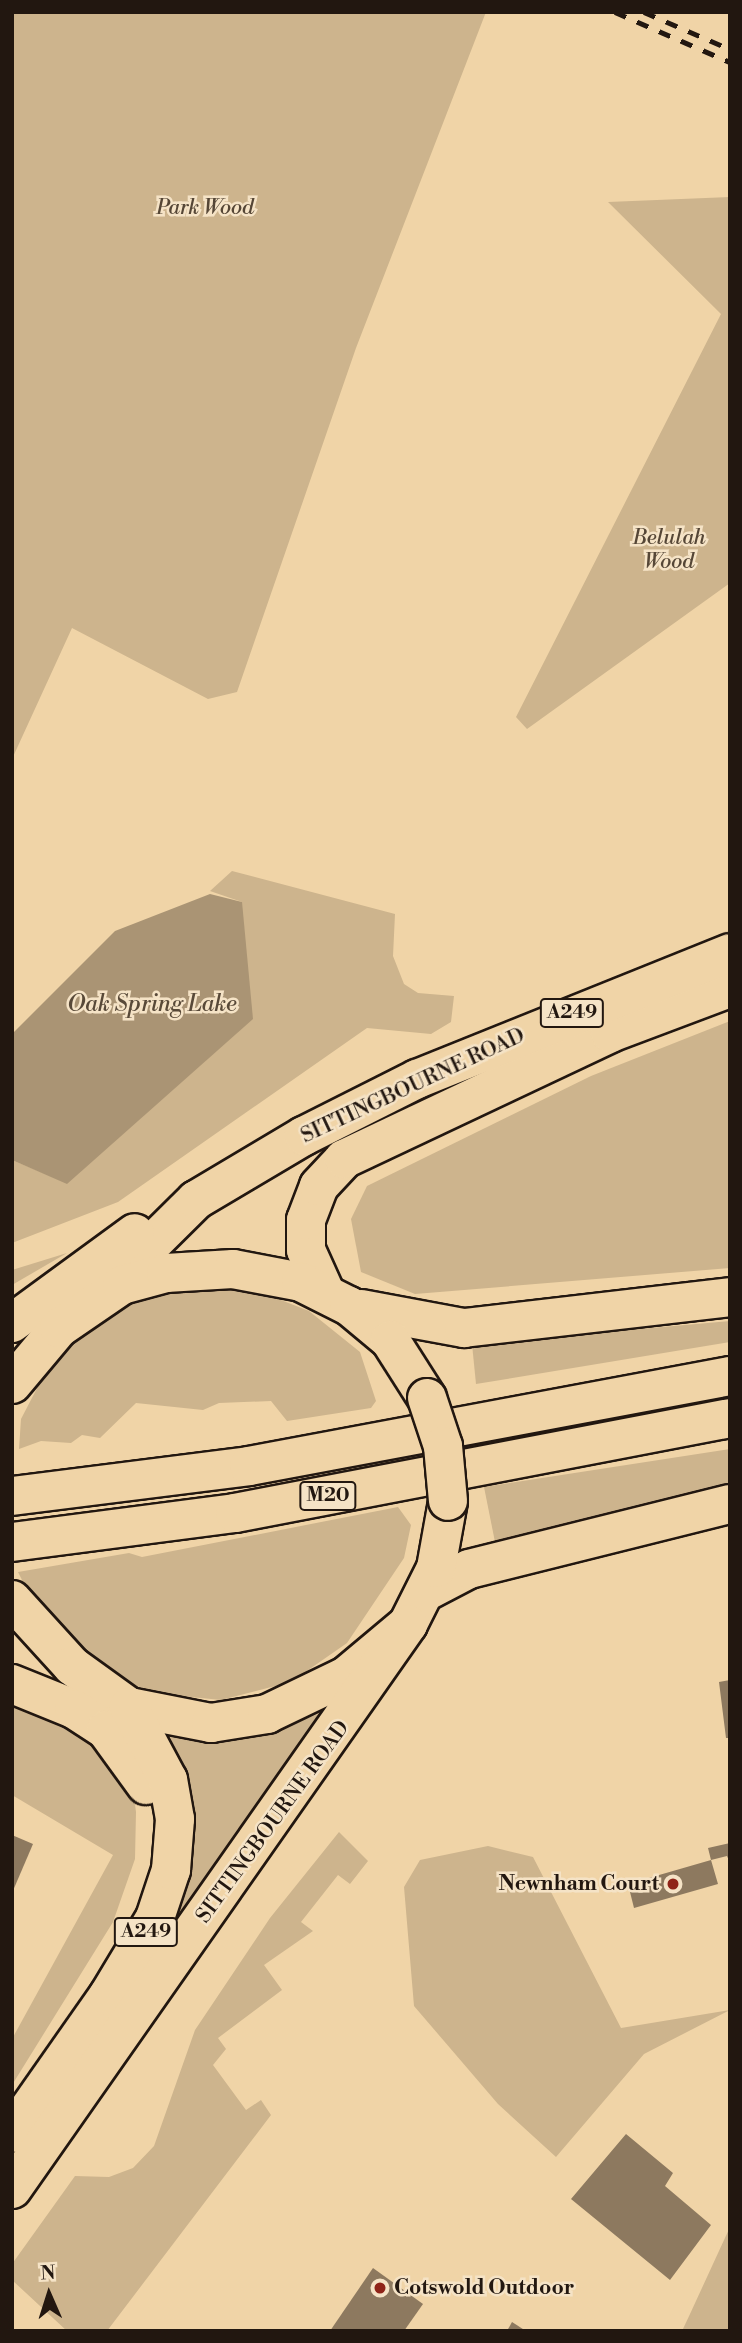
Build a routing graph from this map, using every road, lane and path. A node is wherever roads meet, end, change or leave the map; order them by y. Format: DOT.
graph roads {
  1 [pos="730,953"];
  2 [pos="730,988"];
  3 [pos="196,1200"];
  4 [pos="730,1297"];
  5 [pos="337,1298"];
  6 [pos="96,1299"];
  7 [pos="12,1323"];
  8 [pos="17,1369"];
  9 [pos="730,1376"];
  10 [pos="730,1419"];
  11 [pos="12,1496"];
  12 [pos="730,1504"];
  13 [pos="12,1542"];
  14 [pos="427,1591"];
  15 [pos="12,1600"];
  16 [pos="408,1624"];
  17 [pos="12,1663"];
  18 [pos="12,1684"];
  19 [pos="113,1698"];
  20 [pos="70,2052"];
  21 [pos="12,2133"];
  22 [pos="12,2189"];
  1 -- 3 [label="highway, SITTINGBOURNE ROAD / A249"];
  2 -- 5 [label="highway, SITTINGBOURNE ROAD / A249"];
  3 -- 6 [label="highway, SITTINGBOURNE ROAD / A249"];
  3 -- 7 [label="highway"];
  4 -- 5 [label="highway"];
  5 -- 6 [label="highway"];
  5 -- 14 [label="highway, SITTINGBOURNE ROAD, bridge"];
  6 -- 8 [label="highway"];
  9 -- 11 [label="highway, M20"];
  10 -- 13 [label="highway, M20"];
  12 -- 14 [label="highway"];
  14 -- 16 [label="highway, SITTINGBOURNE ROAD"];
  15 -- 19 [label="highway"];
  16 -- 19 [label="highway"];
  16 -- 22 [label="highway, SITTINGBOURNE ROAD / A249"];
  17 -- 19 [label="highway"];
  18 -- 20 [label="highway"];
  19 -- 20 [label="highway, A249"];
  20 -- 21 [label="highway, A249"];
}
